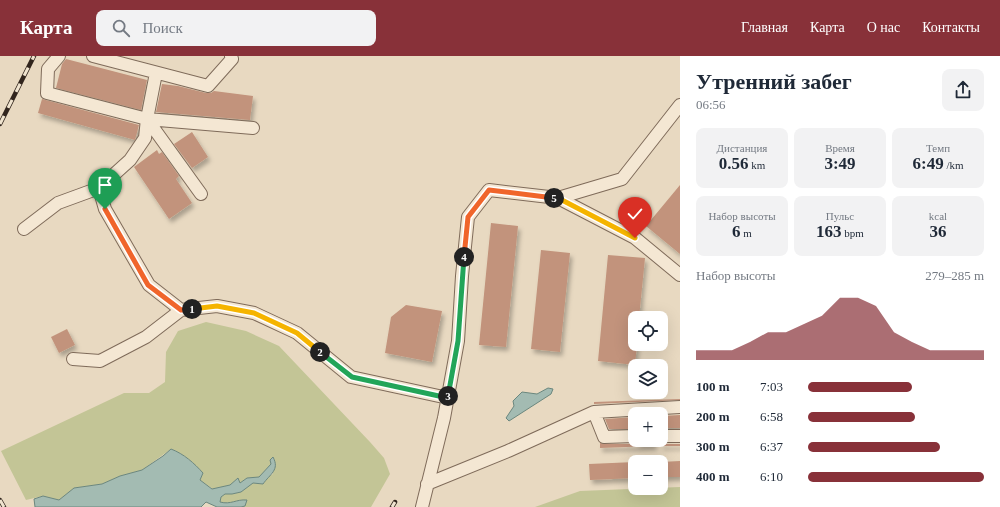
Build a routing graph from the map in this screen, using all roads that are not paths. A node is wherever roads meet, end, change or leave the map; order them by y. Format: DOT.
graph roads {
  1 [pos="59,56"];
  2 [pos="93,56"];
  3 [pos="231,56"];
  4 [pos="156,73"];
  5 [pos="680,105"];
  6 [pos="147,119"];
  7 [pos="253,128"];
  8 [pos="99,188"];
  9 [pos="201,194"];
  10 [pos="558,198"];
  11 [pos="24,230"];
  12 [pos="680,275"];
  13 [pos="181,310"];
  14 [pos="73,359"];
  15 [pos="448,398"];
  16 [pos="680,407"];
  17 [pos="594,412"];
  18 [pos="628,436"];
  19 [pos="668,436"];
  20 [pos="680,436"];
  21 [pos="427,484"];
  22 [pos="422,507"];
  1 -- 6 [label="lane"];
  2 -- 4 [label="lane"];
  3 -- 4 [label="lane"];
  4 -- 6 [label="lane"];
  5 -- 10 [label="lane"];
  6 -- 7 [label="lane"];
  6 -- 8 [label="lane"];
  6 -- 9 [label="lane"];
  8 -- 11 [label="lane"];
  8 -- 13 [label="lane"];
  10 -- 12 [label="lane"];
  10 -- 15 [label="lane"];
  13 -- 14 [label="lane"];
  13 -- 15 [label="lane"];
  15 -- 21 [label="lane"];
  16 -- 17 [label="lane"];
  17 -- 18 [label="lane"];
  17 -- 21 [label="lane"];
  19 -- 20 [label="lane"];
  21 -- 22 [label="lane"];
}
